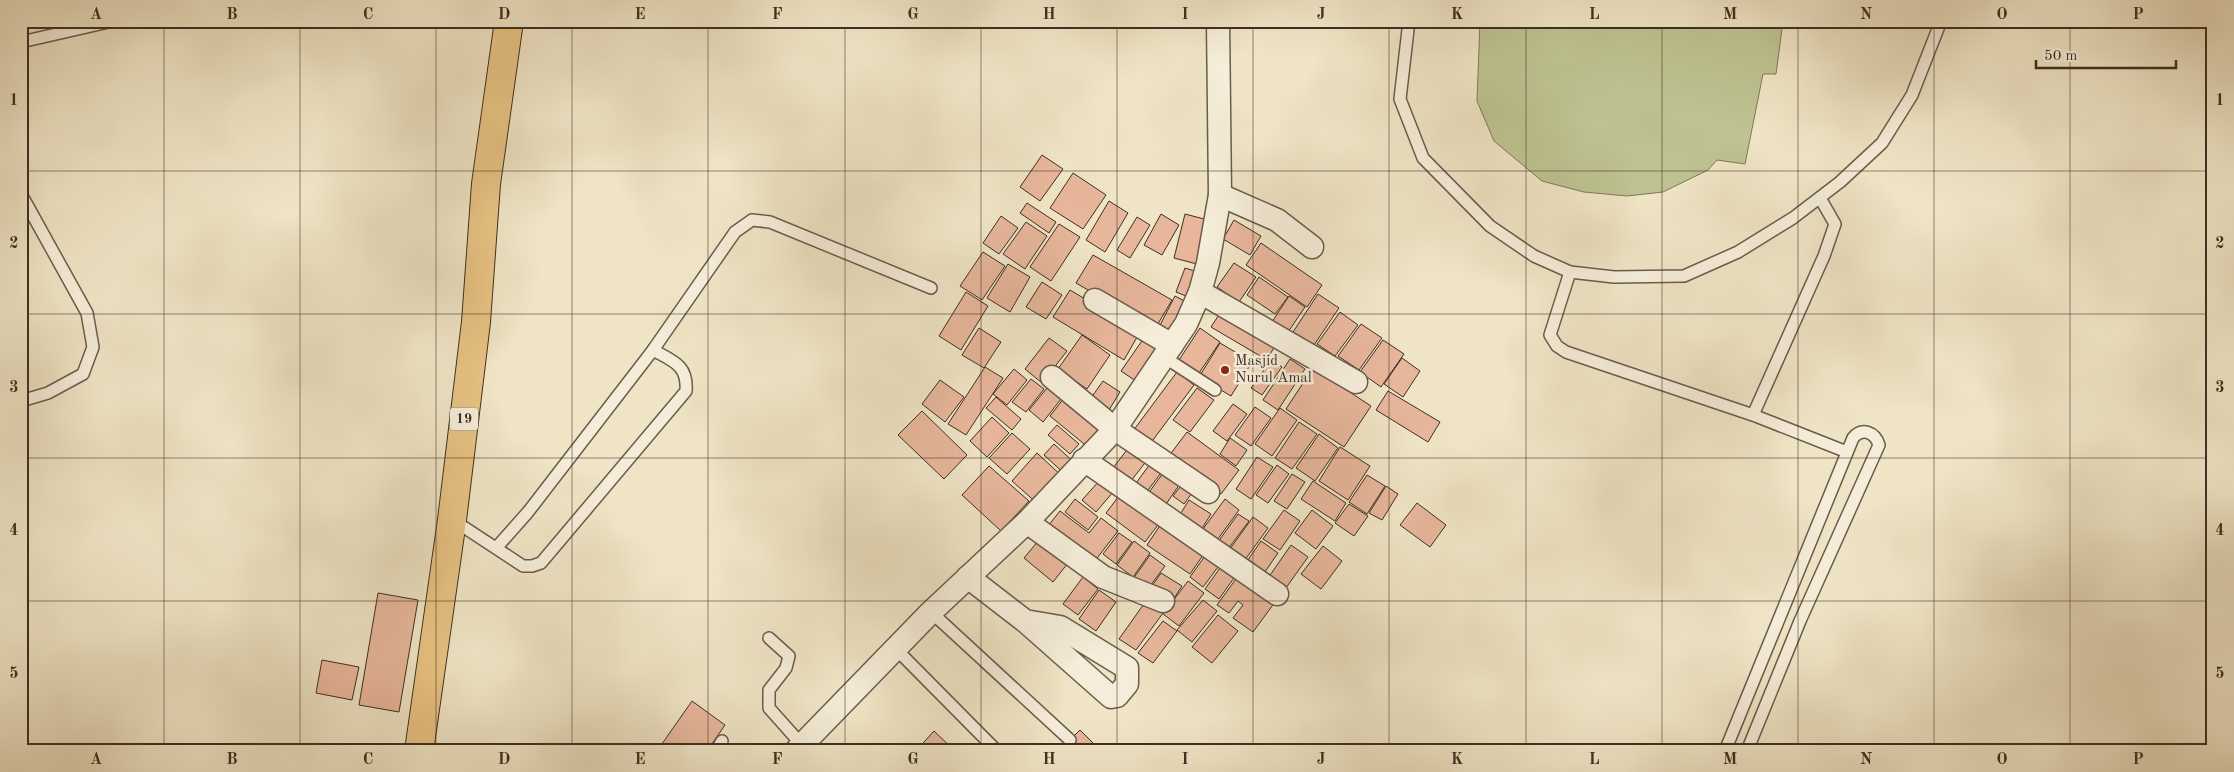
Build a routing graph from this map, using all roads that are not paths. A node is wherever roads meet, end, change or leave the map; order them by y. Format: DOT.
graph roads {
  1 [pos="113,21"];
  2 [pos="1218,21"];
  3 [pos="1409,21"];
  4 [pos="1942,21"];
  5 [pos="509,24"];
  6 [pos="21,42"];
  7 [pos="21,194"];
  8 [pos="1220,195"];
  9 [pos="1820,198"];
  10 [pos="1312,247"];
  11 [pos="1570,272"];
  12 [pos="931,288"];
  13 [pos="1200,292"];
  14 [pos="1095,300"];
  15 [pos="653,350"];
  16 [pos="1168,351"];
  17 [pos="1052,377"];
  18 [pos="1356,382"];
  19 [pos="1215,390"];
  20 [pos="21,401"];
  21 [pos="1753,415"];
  22 [pos="1115,429"];
  23 [pos="1847,452"];
  24 [pos="1084,460"];
  25 [pos="1208,492"];
  26 [pos="452,520"];
  27 [pos="1027,522"];
  28 [pos="497,547"];
  29 [pos="968,577"];
  30 [pos="1277,594"];
  31 [pos="1163,601"];
  32 [pos="931,612"];
  33 [pos="1025,621"];
  34 [pos="769,638"];
  35 [pos="896,649"];
  36 [pos="1070,740"];
  37 [pos="799,748"];
  38 [pos="419,751"];
  39 [pos="856,751"];
  40 [pos="883,751"];
  41 [pos="997,751"];
  42 [pos="1725,751"];
  43 [pos="1747,751"];
  1 -- 6 [label="lane"];
  2 -- 8 [label="street"];
  3 -- 11 [label="lane"];
  4 -- 9 [label="lane"];
  5 -- 26 [label="highway, 19"];
  7 -- 20 [label="lane"];
  8 -- 10 [label="street"];
  8 -- 13 [label="street"];
  9 -- 11 [label="lane"];
  9 -- 21 [label="lane"];
  11 -- 21 [label="lane"];
  12 -- 15 [label="lane"];
  13 -- 16 [label="street"];
  13 -- 18 [label="street"];
  14 -- 16 [label="street"];
  15 -- 28 [label="lane"];
  15 -- 28 [label="lane"];
  16 -- 19 [label="lane"];
  16 -- 22 [label="street"];
  17 -- 22 [label="street"];
  21 -- 23 [label="lane"];
  22 -- 24 [label="street"];
  22 -- 25 [label="street"];
  23 -- 42 [label="lane"];
  23 -- 43 [label="lane"];
  24 -- 27 [label="street"];
  24 -- 30 [label="street"];
  26 -- 28 [label="lane"];
  26 -- 38 [label="highway, 19"];
  27 -- 29 [label="street"];
  27 -- 31 [label="street"];
  29 -- 32 [label="street"];
  29 -- 33 [label="street"];
  32 -- 35 [label="street"];
  32 -- 36 [label="lane"];
  34 -- 37 [label="lane"];
  35 -- 37 [label="street"];
  35 -- 41 [label="lane"];
  39 -- 40 [label="lane"];
}
